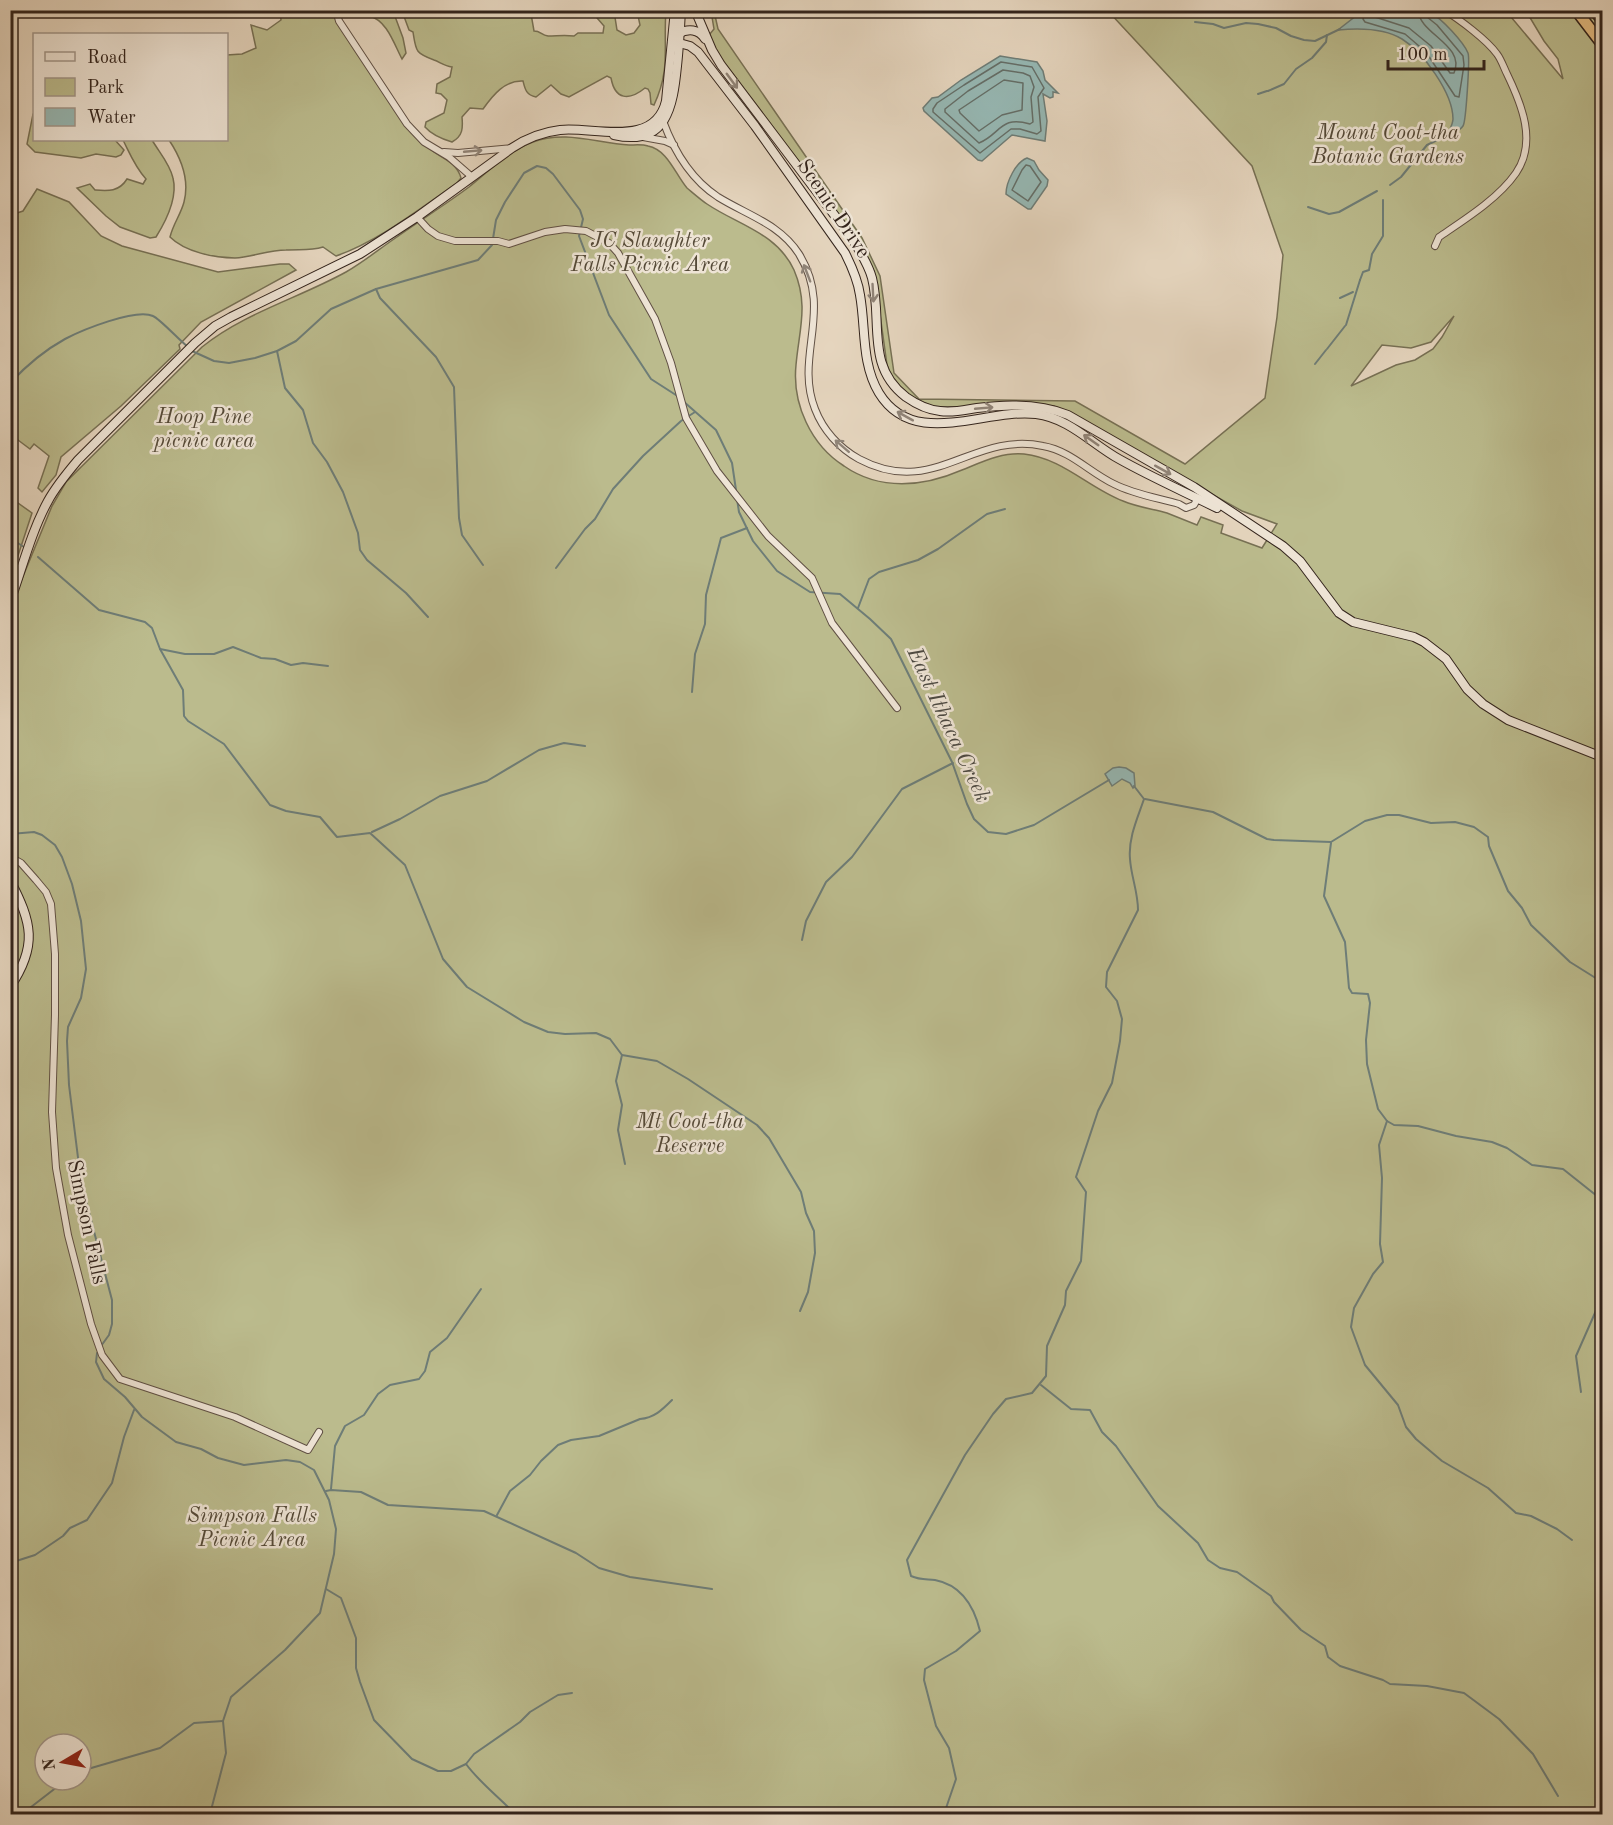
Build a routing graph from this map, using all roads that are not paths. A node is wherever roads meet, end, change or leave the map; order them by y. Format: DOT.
graph roads {
  1 [pos="336,10"];
  2 [pos="675,10"];
  3 [pos="681,10"];
  4 [pos="695,10"];
  5 [pos="1444,10"];
  6 [pos="1575,10"];
  7 [pos="1594,10"];
  8 [pos="1602,20"];
  9 [pos="680,33"];
  10 [pos="675,42"];
  11 [pos="1602,44"];
  12 [pos="712,50"];
  13 [pos="663,117"];
  14 [pos="596,131"];
  15 [pos="639,137"];
  16 [pos="676,147"];
  17 [pos="512,148"];
  18 [pos="435,149"];
  19 [pos="472,177"];
  20 [pos="417,217"];
  21 [pos="1434,246"];
  22 [pos="1194,487"];
  23 [pos="1197,498"];
  24 [pos="1240,518"];
  25 [pos="10,603"];
  26 [pos="897,708"];
  27 [pos="1602,757"];
  28 [pos="10,857"];
  29 [pos="10,880"];
  30 [pos="13,888"];
  31 [pos="10,987"];
  32 [pos="319,1432"];
  1 -- 18 [label="street"];
  2 -- 10 [label="main road"];
  3 -- 9 [label="main road"];
  4 -- 12 [label="main road, Scenic Drive"];
  5 -- 21 [label="street"];
  6 -- 11 [label="highway"];
  7 -- 8 [label="highway"];
  9 -- 10 [label="main road"];
  9 -- 12 [label="main road, Scenic Drive"];
  10 -- 13 [label="main road"];
  23 -- 10 [label="main road, Scenic Drive, one-way"];
  12 -- 22 [label="main road, Scenic Drive, one-way"];
  13 -- 14 [label="main road"];
  13 -- 15 [label="main road"];
  13 -- 16 [label="street"];
  14 -- 15 [label="main road"];
  14 -- 17 [label="main road"];
  15 -- 16 [label="street"];
  23 -- 16 [label="street, one-way"];
  18 -- 17 [label="street, one-way"];
  17 -- 19 [label="main road"];
  18 -- 19 [label="street"];
  19 -- 20 [label="main road"];
  20 -- 25 [label="main road"];
  20 -- 26 [label="street"];
  22 -- 23 [label="main road"];
  22 -- 24 [label="main road, Scenic Drive"];
  23 -- 24 [label="main road, Scenic Drive"];
  24 -- 27 [label="main road"];
  28 -- 32 [label="street, Simpson Falls"];
  29 -- 30 [label="main road"];
  30 -- 31 [label="main road"];
}
